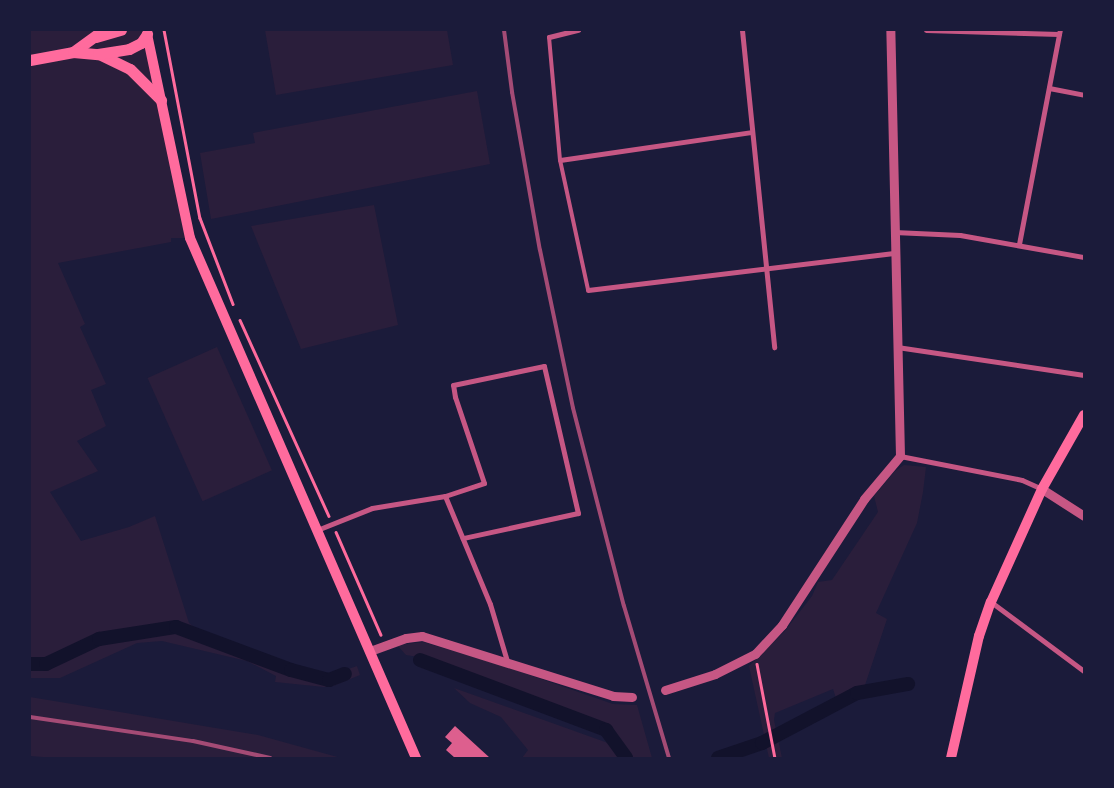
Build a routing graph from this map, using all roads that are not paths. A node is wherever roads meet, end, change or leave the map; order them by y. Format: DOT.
graph roads {
  1 [pos="121,30"];
  2 [pos="578,30"];
  3 [pos="742,30"];
  4 [pos="890,30"];
  5 [pos="926,30"];
  6 [pos="144,32"];
  7 [pos="1059,32"];
  8 [pos="100,33"];
  9 [pos="549,37"];
  10 [pos="73,52"];
  11 [pos="98,54"];
  12 [pos="30,60"];
  13 [pos="1049,88"];
  14 [pos="1084,95"];
  15 [pos="161,100"];
  16 [pos="751,132"];
  17 [pos="560,160"];
  18 [pos="894,232"];
  19 [pos="1019,244"];
  20 [pos="894,253"];
  21 [pos="1084,257"];
  22 [pos="766,267"];
  23 [pos="588,290"];
  24 [pos="774,347"];
  25 [pos="897,347"];
  26 [pos="1084,375"];
  27 [pos="1084,415"];
  28 [pos="900,456"];
  29 [pos="1042,489"];
  30 [pos="444,496"];
  31 [pos="1084,516"];
  32 [pos="317,530"];
  33 [pos="463,538"];
  34 [pos="992,602"];
  35 [pos="370,651"];
  36 [pos="507,661"];
  37 [pos="1084,671"];
  38 [pos="665,690"];
  39 [pos="632,698"];
  40 [pos="416,758"];
  41 [pos="950,758"];
  1 -- 8 [label="main road"];
  2 -- 9 [label="street"];
  3 -- 16 [label="street"];
  4 -- 18 [label="street"];
  5 -- 7 [label="street"];
  6 -- 11 [label="main road"];
  6 -- 15 [label="main road"];
  7 -- 13 [label="street"];
  8 -- 10 [label="main road"];
  9 -- 17 [label="lane"];
  10 -- 11 [label="main road"];
  10 -- 12 [label="main road"];
  11 -- 15 [label="main road"];
  13 -- 14 [label="street"];
  13 -- 19 [label="street"];
  15 -- 32 [label="main road"];
  16 -- 17 [label="street"];
  16 -- 22 [label="street"];
  17 -- 23 [label="lane"];
  18 -- 19 [label="street"];
  18 -- 20 [label="street"];
  19 -- 21 [label="street"];
  20 -- 22 [label="street"];
  20 -- 25 [label="street"];
  22 -- 23 [label="street"];
  22 -- 24 [label="street"];
  25 -- 26 [label="street"];
  25 -- 28 [label="street"];
  27 -- 29 [label="main road"];
  28 -- 29 [label="street"];
  28 -- 38 [label="street"];
  29 -- 31 [label="street"];
  29 -- 34 [label="main road"];
  30 -- 32 [label="street"];
  30 -- 33 [label="street"];
  30 -- 33 [label="street"];
  32 -- 35 [label="main road"];
  33 -- 36 [label="street"];
  34 -- 37 [label="street"];
  34 -- 41 [label="main road"];
  35 -- 36 [label="street"];
  35 -- 40 [label="main road"];
  36 -- 39 [label="street"];
}
